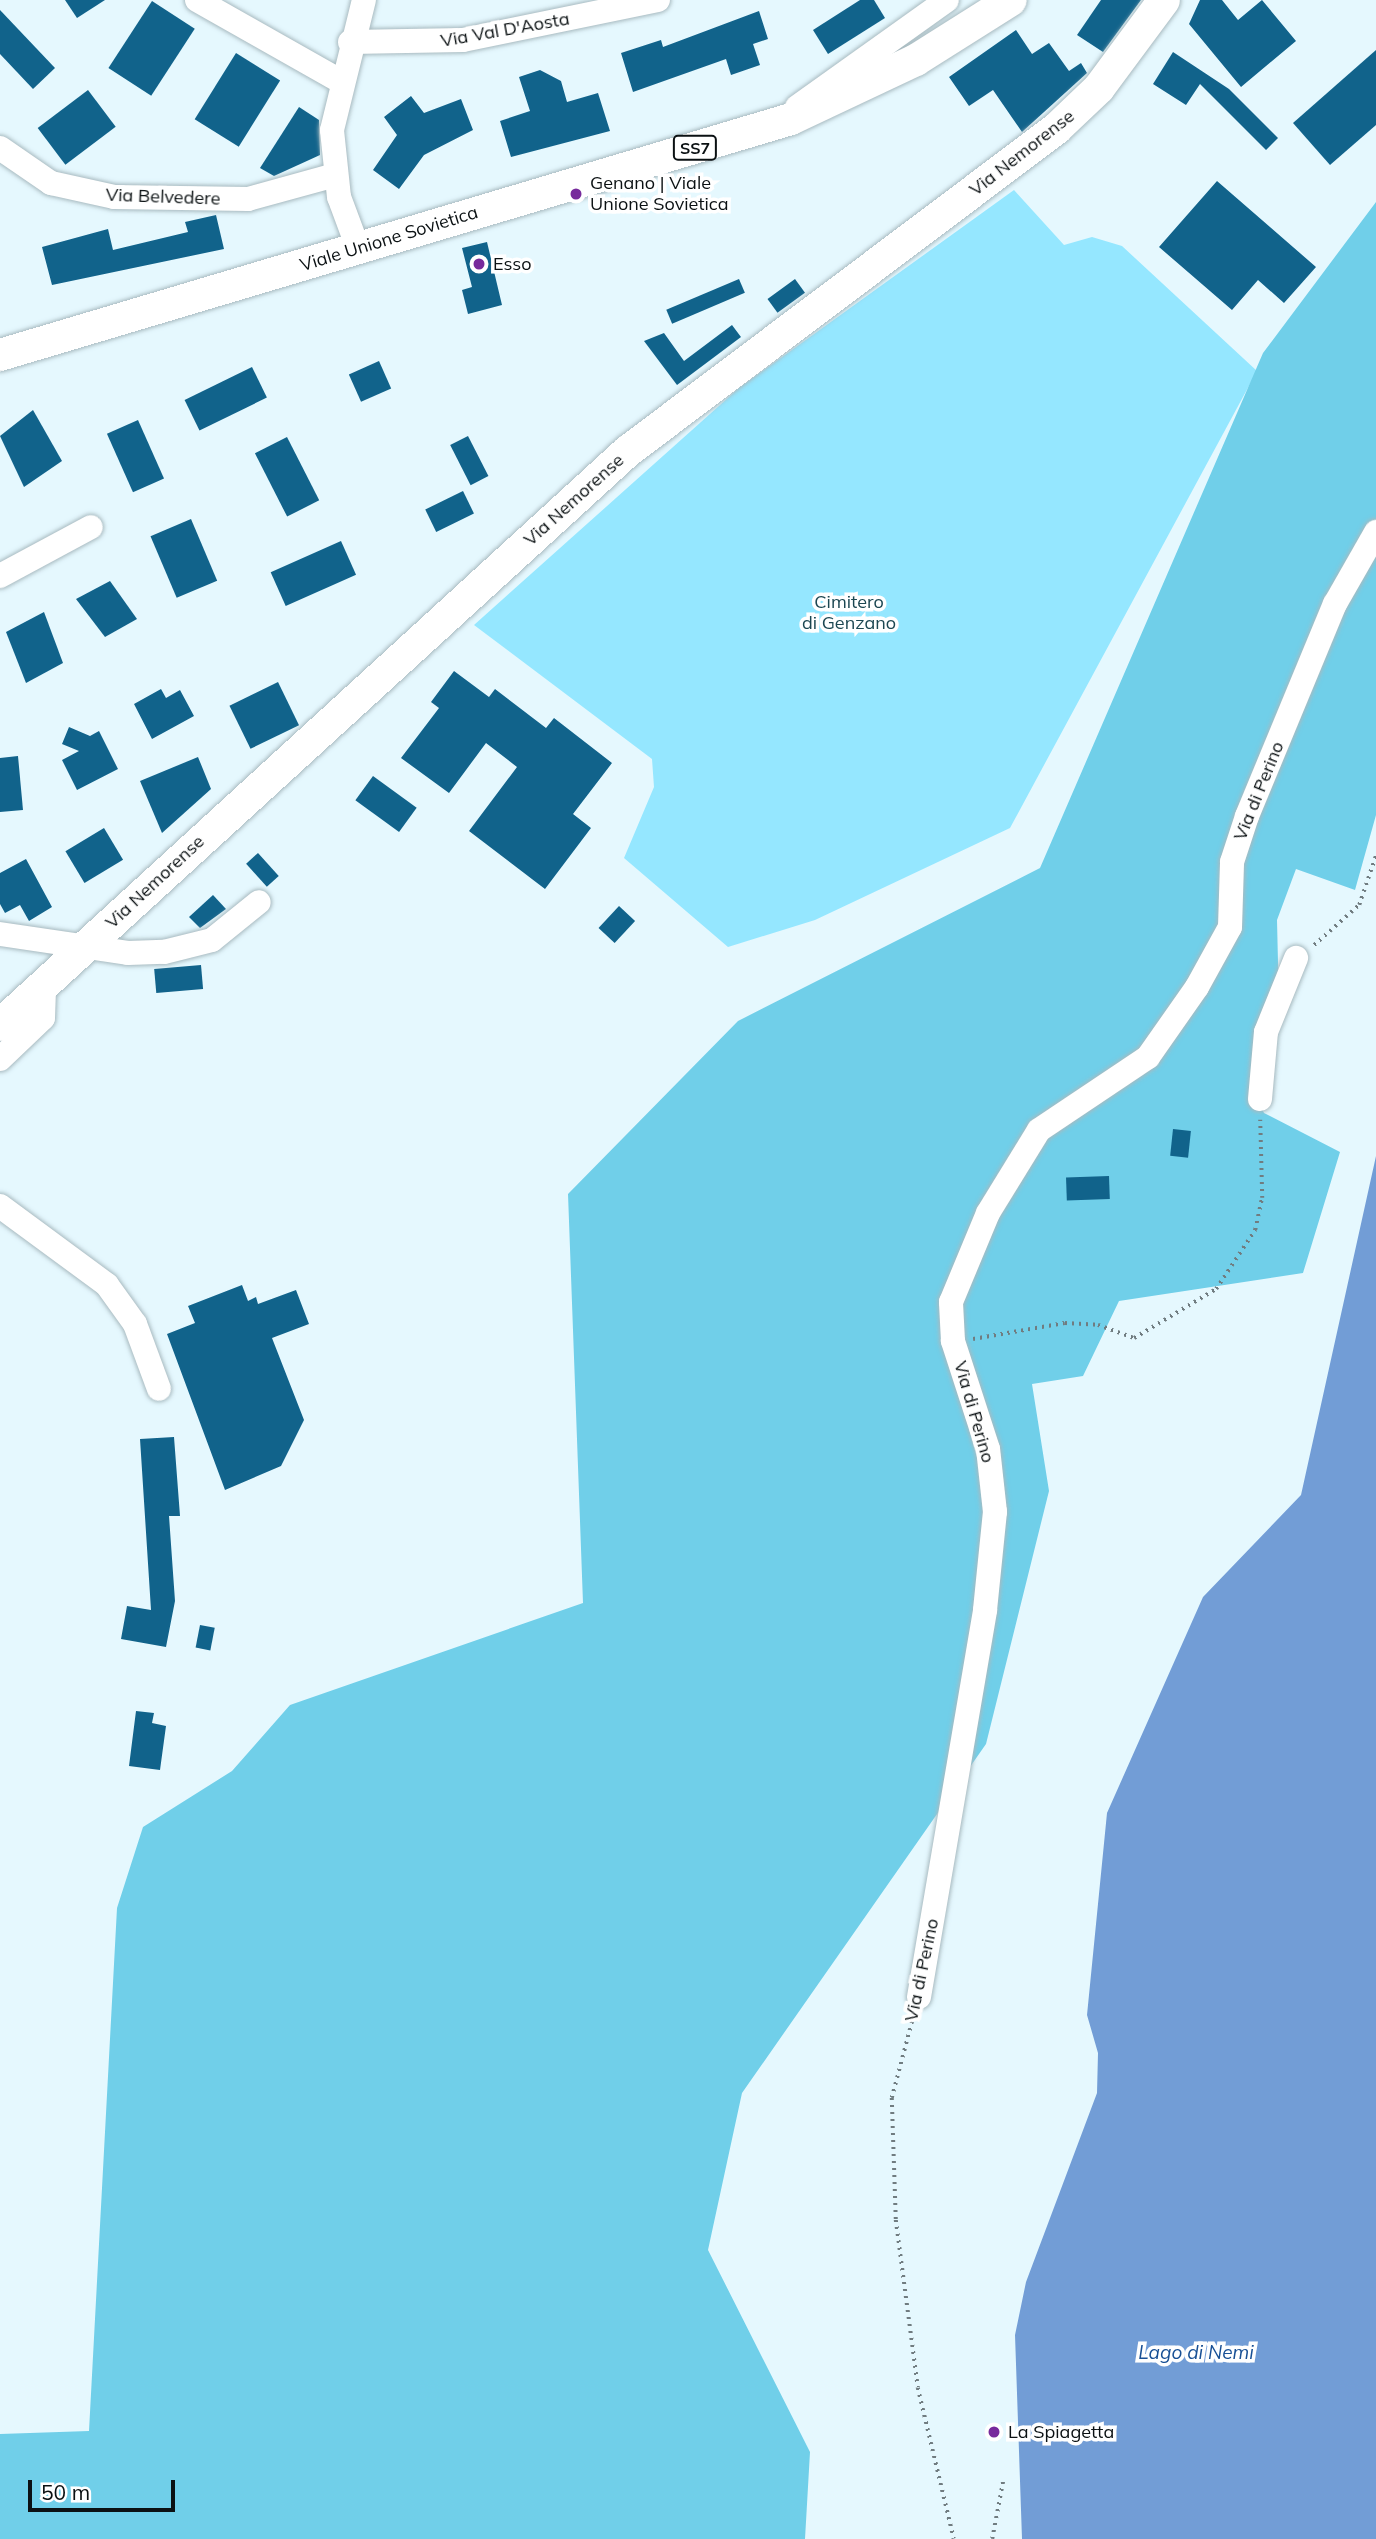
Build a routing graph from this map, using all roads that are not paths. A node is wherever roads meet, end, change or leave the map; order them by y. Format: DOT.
graph roads {
  1 [pos="197,0"];
  2 [pos="364,0"];
  3 [pos="658,0"];
  4 [pos="947,0"];
  5 [pos="1011,0"];
  6 [pos="1164,0"];
  7 [pos="350,42"];
  8 [pos="340,81"];
  9 [pos="777,124"];
  10 [pos="0,148"];
  11 [pos="335,175"];
  12 [pos="358,248"];
  13 [pos="0,355"];
  14 [pos="91,527"];
  15 [pos="1376,531"];
  16 [pos="0,576"];
  17 [pos="259,902"];
  18 [pos="0,934"];
  19 [pos="88,943"];
  20 [pos="1296,958"];
  21 [pos="44,985"];
  22 [pos="0,1025"];
  23 [pos="0,1059"];
  24 [pos="1260,1099"];
  25 [pos="0,1206"];
  26 [pos="159,1389"];
  27 [pos="919,1997"];
  1 -- 8 [label="street"];
  2 -- 7 [label="street"];
  3 -- 7 [label="street, Via Val D'Aosta"];
  4 -- 9 [label="street, Viale Unione Sovietica"];
  5 -- 9 [label="main road, Viale Unione Sovietica / SS7"];
  6 -- 19 [label="main road, Via Nemorense"];
  7 -- 8 [label="street"];
  8 -- 11 [label="street"];
  9 -- 12 [label="main road, Viale Unione Sovietica / SS7"];
  10 -- 11 [label="street, Via Belvedere"];
  11 -- 12 [label="street"];
  12 -- 13 [label="main road, Viale Unione Sovietica / SS7"];
  14 -- 16 [label="street"];
  15 -- 27 [label="street, Via di Perino"];
  17 -- 19 [label="street"];
  18 -- 19 [label="street"];
  19 -- 21 [label="main road, Via Nemorense"];
  20 -- 24 [label="street"];
  21 -- 22 [label="main road, Via Nemorense"];
  21 -- 23 [label="street"];
  25 -- 26 [label="street"];
}
